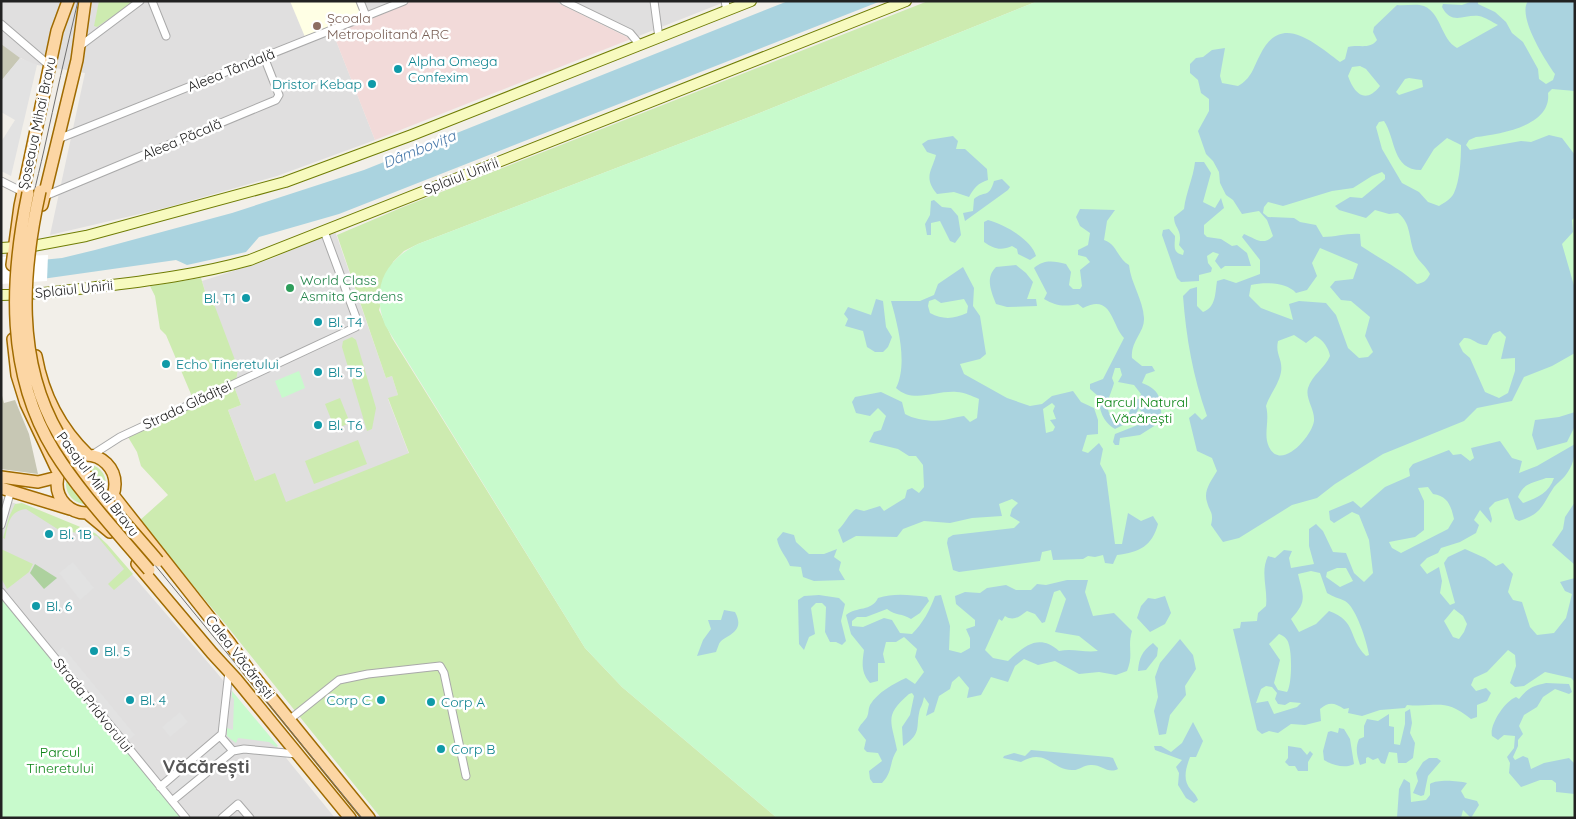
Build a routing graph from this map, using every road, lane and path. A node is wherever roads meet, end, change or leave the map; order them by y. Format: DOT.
graph roads {
  1 [pos="68,1"];
  2 [pos="85,1"];
  3 [pos="140,1"];
  4 [pos="152,1"];
  5 [pos="360,1"];
  6 [pos="404,1"];
  7 [pos="564,1"];
  8 [pos="654,1"];
  9 [pos="751,1"];
  10 [pos="906,1"];
  11 [pos="726,6"];
  12 [pos="64,15"];
  13 [pos="366,16"];
  14 [pos="1,24"];
  15 [pos="83,24"];
  16 [pos="95,33"];
  17 [pos="166,36"];
  18 [pos="659,38"];
  19 [pos="640,45"];
  20 [pos="70,50"];
  21 [pos="264,57"];
  22 [pos="50,66"];
  23 [pos="57,139"];
  24 [pos="1,181"];
  25 [pos="23,192"];
  26 [pos="45,196"];
  27 [pos="324,231"];
  28 [pos="1,248"];
  29 [pos="32,251"];
  30 [pos="13,252"];
  31 [pos="8,291"];
  32 [pos="30,295"];
  33 [pos="90,455"];
  34 [pos="59,476"];
  35 [pos="1,477"];
  36 [pos="6,489"];
  37 [pos="113,495"];
  38 [pos="74,510"];
  39 [pos="87,513"];
  40 [pos="1,525"];
  41 [pos="1,592"];
  42 [pos="204,628"];
  43 [pos="248,669"];
  44 [pos="232,675"];
  45 [pos="289,720"];
  46 [pos="220,736"];
  47 [pos="232,751"];
  48 [pos="297,754"];
  49 [pos="466,776"];
  50 [pos="160,786"];
  51 [pos="172,802"];
  52 [pos="186,818"];
  53 [pos="222,818"];
  54 [pos="250,818"];
  55 [pos="350,818"];
  56 [pos="369,818"];
  1 -- 12 [label="main road, Șoseaua Mihai Bravu"];
  2 -- 15 [label="main road, Șoseaua Mihai Bravu"];
  2 -- 20 [label="main road, Pasajul Mihai Bravu"];
  3 -- 16 [label="street"];
  4 -- 17 [label="street"];
  5 -- 13 [label="street"];
  6 -- 13 [label="street, Aleea Tândală"];
  7 -- 19 [label="street"];
  8 -- 18 [label="street"];
  9 -- 11 [label="main road"];
  10 -- 27 [label="main road, Splaiul Unirii"];
  11 -- 18 [label="main road"];
  12 -- 20 [label="main road, Pasajul Mihai Bravu"];
  12 -- 22 [label="main road, Șoseaua Mihai Bravu"];
  13 -- 21 [label="street, Aleea Tândală"];
  14 -- 22 [label="street"];
  15 -- 16 [label="street"];
  15 -- 20 [label="main road, Șoseaua Mihai Bravu"];
  16 -- 20 [label="street"];
  18 -- 19 [label="main road"];
  19 -- 29 [label="main road"];
  20 -- 23 [label="main road, Șoseaua Mihai Bravu"];
  20 -- 42 [label="main road, Pasajul Mihai Bravu, bridge"];
  21 -- 23 [label="street, Aleea Tândală"];
  21 -- 26 [label="street, Aleea Păcală"];
  22 -- 25 [label="main road, Șoseaua Mihai Bravu"];
  23 -- 26 [label="main road, Șoseaua Mihai Bravu"];
  24 -- 25 [label="street"];
  25 -- 30 [label="main road, Șoseaua Mihai Bravu"];
  26 -- 29 [label="main road, Șoseaua Mihai Bravu"];
  27 -- 32 [label="main road, Splaiul Unirii"];
  27 -- 33 [label="street, Strada Glădiței"];
  28 -- 30 [label="main road"];
  29 -- 30 [label="main road"];
  29 -- 32 [label="main road, Șoseaua Mihai Bravu, bridge"];
  30 -- 31 [label="main road, Șoseaua Mihai Bravu"];
  31 -- 32 [label="main road, Splaiul Unirii"];
  31 -- 34 [label="main road"];
  32 -- 33 [label="main road"];
  33 -- 34 [label="main road"];
  33 -- 37 [label="main road"];
  34 -- 35 [label="main road"];
  34 -- 38 [label="main road"];
  36 -- 38 [label="main road"];
  36 -- 40 [label="street"];
  37 -- 39 [label="main road"];
  37 -- 43 [label="main road, Calea Văcărești"];
  38 -- 39 [label="main road"];
  39 -- 44 [label="main road, Calea Văcărești"];
  41 -- 50 [label="street, Strada Pridvorului"];
  42 -- 43 [label="main road, Pasajul Mihai Bravu"];
  42 -- 44 [label="main road, Pasajul Mihai Bravu"];
  43 -- 45 [label="main road, Calea Văcărești"];
  44 -- 46 [label="street"];
  44 -- 48 [label="main road, Calea Văcărești"];
  45 -- 49 [label="street"];
  45 -- 56 [label="main road, Calea Văcărești"];
  46 -- 47 [label="street"];
  46 -- 50 [label="street"];
  47 -- 48 [label="street"];
  47 -- 51 [label="street"];
  48 -- 55 [label="main road, Calea Văcărești"];
  50 -- 51 [label="street, Strada Pridvorului"];
  51 -- 52 [label="street, Strada Pridvorului"];
  53 -- 54 [label="street"];
}
